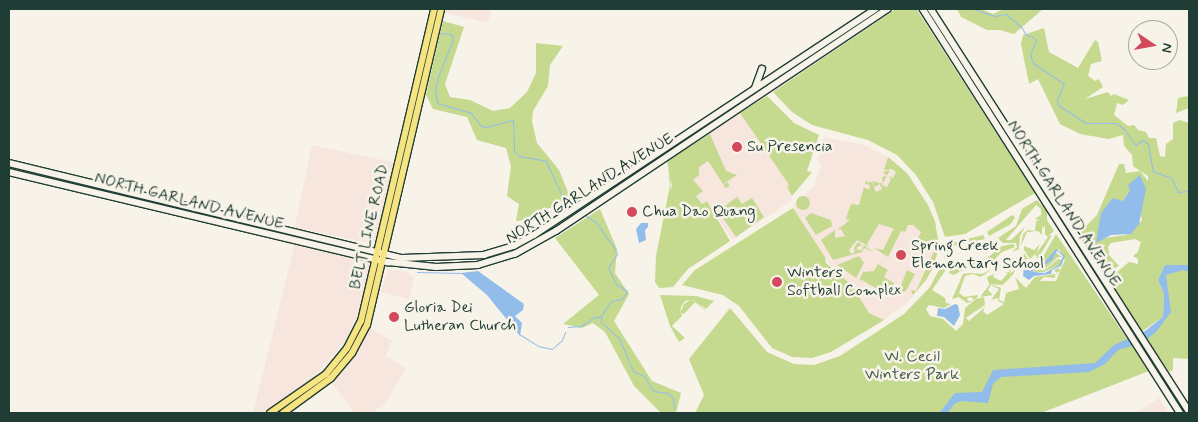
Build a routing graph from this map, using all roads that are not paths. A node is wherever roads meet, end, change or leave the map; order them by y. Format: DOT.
graph roads {
  1 [pos="434,9"];
  2 [pos="441,9"];
  3 [pos="888,9"];
  4 [pos="923,9"];
  5 [pos="931,9"];
  6 [pos="873,13"];
  7 [pos="831,38"];
  8 [pos="836,45"];
  9 [pos="762,69"];
  10 [pos="754,90"];
  11 [pos="412,122"];
  12 [pos="9,163"];
  13 [pos="9,172"];
  14 [pos="172,202"];
  15 [pos="155,207"];
  16 [pos="255,222"];
  17 [pos="253,231"];
  18 [pos="310,235"];
  19 [pos="308,244"];
  20 [pos="492,254"];
  21 [pos="381,257"];
  22 [pos="494,262"];
  23 [pos="358,335"];
  24 [pos="1189,411"];
  25 [pos="271,413"];
  26 [pos="283,413"];
  27 [pos="1180,413"];
  1 -- 11 [label="main road, BELT LINE ROAD"];
  2 -- 11 [label="main road, BELT LINE ROAD"];
  3 -- 6 [label="main road, NORTH GARLAND AVENUE"];
  4 -- 27 [label="main road, NORTH GARLAND AVENUE"];
  5 -- 24 [label="main road, NORTH GARLAND AVENUE"];
  6 -- 7 [label="main road, NORTH GARLAND AVENUE"];
  6 -- 8 [label="main road, NORTH GARLAND AVENUE"];
  7 -- 8 [label="main road"];
  7 -- 10 [label="main road, NORTH GARLAND AVENUE"];
  8 -- 22 [label="main road, NORTH GARLAND AVENUE"];
  9 -- 10 [label="main road"];
  10 -- 20 [label="main road, NORTH GARLAND AVENUE"];
  11 -- 21 [label="main road, BELT LINE ROAD"];
  12 -- 14 [label="main road, NORTH GARLAND AVENUE"];
  13 -- 15 [label="main road, NORTH GARLAND AVENUE"];
  14 -- 15 [label="main road"];
  14 -- 16 [label="main road, NORTH GARLAND AVENUE"];
  15 -- 17 [label="main road, NORTH GARLAND AVENUE"];
  16 -- 17 [label="main road"];
  16 -- 18 [label="main road, NORTH GARLAND AVENUE"];
  17 -- 19 [label="main road, NORTH GARLAND AVENUE"];
  18 -- 19 [label="main road"];
  18 -- 21 [label="main road, NORTH GARLAND AVENUE"];
  19 -- 21 [label="main road, NORTH GARLAND AVENUE"];
  20 -- 21 [label="main road, NORTH GARLAND AVENUE"];
  20 -- 22 [label="main road"];
  21 -- 22 [label="main road, NORTH GARLAND AVENUE"];
  21 -- 23 [label="main road, BELT LINE ROAD"];
  23 -- 25 [label="main road, BELT LINE ROAD"];
  23 -- 26 [label="main road, BELT LINE ROAD"];
}
